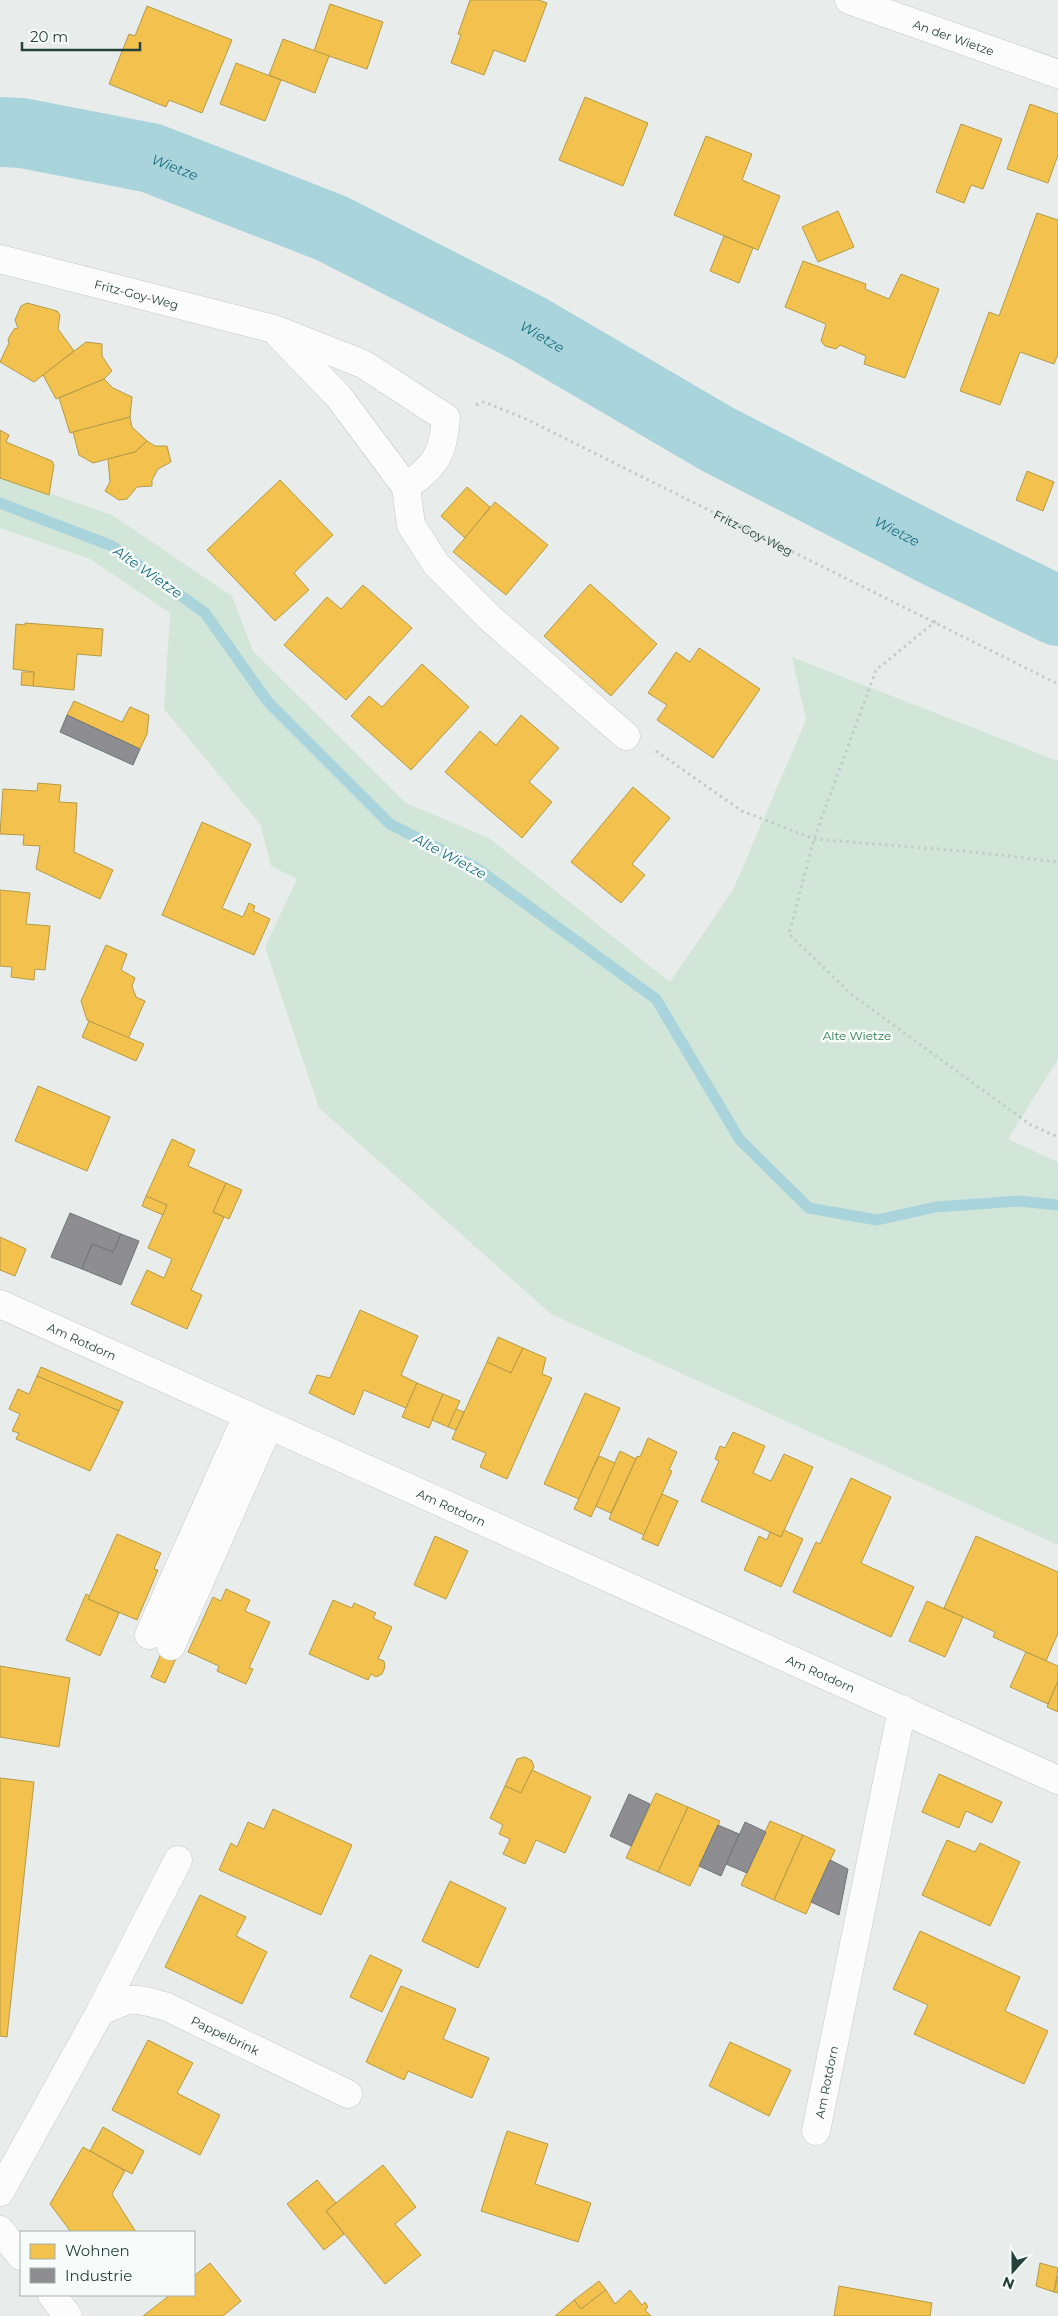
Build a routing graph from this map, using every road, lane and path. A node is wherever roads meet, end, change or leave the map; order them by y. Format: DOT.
graph roads {
  1 [pos="849,0"];
  2 [pos="1058,74"];
  3 [pos="0,259"];
  4 [pos="274,329"];
  5 [pos="446,418"];
  6 [pos="406,487"];
  7 [pos="936,621"];
  8 [pos="1058,684"];
  9 [pos="626,736"];
  10 [pos="814,839"];
  11 [pos="1058,862"];
  12 [pos="1058,1138"];
  13 [pos="0,1304"];
  14 [pos="258,1420"];
  15 [pos="160,1641"];
  16 [pos="902,1709"];
  17 [pos="1058,1780"];
  18 [pos="178,1860"];
  19 [pos="100,2012"];
  20 [pos="348,2094"];
  21 [pos="816,2131"];
  22 [pos="0,2192"];
  23 [pos="0,2230"];
  24 [pos="20,2255"];
  25 [pos="53,2296"];
  26 [pos="68,2316"];
  1 -- 2 [label="street, An der Wietze"];
  3 -- 4 [label="street, Fritz-Goy-Weg"];
  4 -- 5 [label="street, Fritz-Goy-Weg"];
  4 -- 6 [label="street"];
  5 -- 6 [label="street"];
  5 -- 7 [label="path, Fritz-Goy-Weg"];
  6 -- 9 [label="street"];
  7 -- 8 [label="path, Fritz-Goy-Weg"];
  7 -- 10 [label="path"];
  9 -- 10 [label="path"];
  10 -- 11 [label="path"];
  10 -- 12 [label="path"];
  13 -- 14 [label="street, Am Rotdorn"];
  14 -- 15 [label="street"];
  14 -- 16 [label="street, Am Rotdorn"];
  16 -- 17 [label="street, Am Rotdorn"];
  16 -- 21 [label="street, Am Rotdorn"];
  18 -- 19 [label="street"];
  19 -- 20 [label="street, Pappelbrink"];
  19 -- 22 [label="street"];
  23 -- 24 [label="street"];
  25 -- 26 [label="street"];
}
